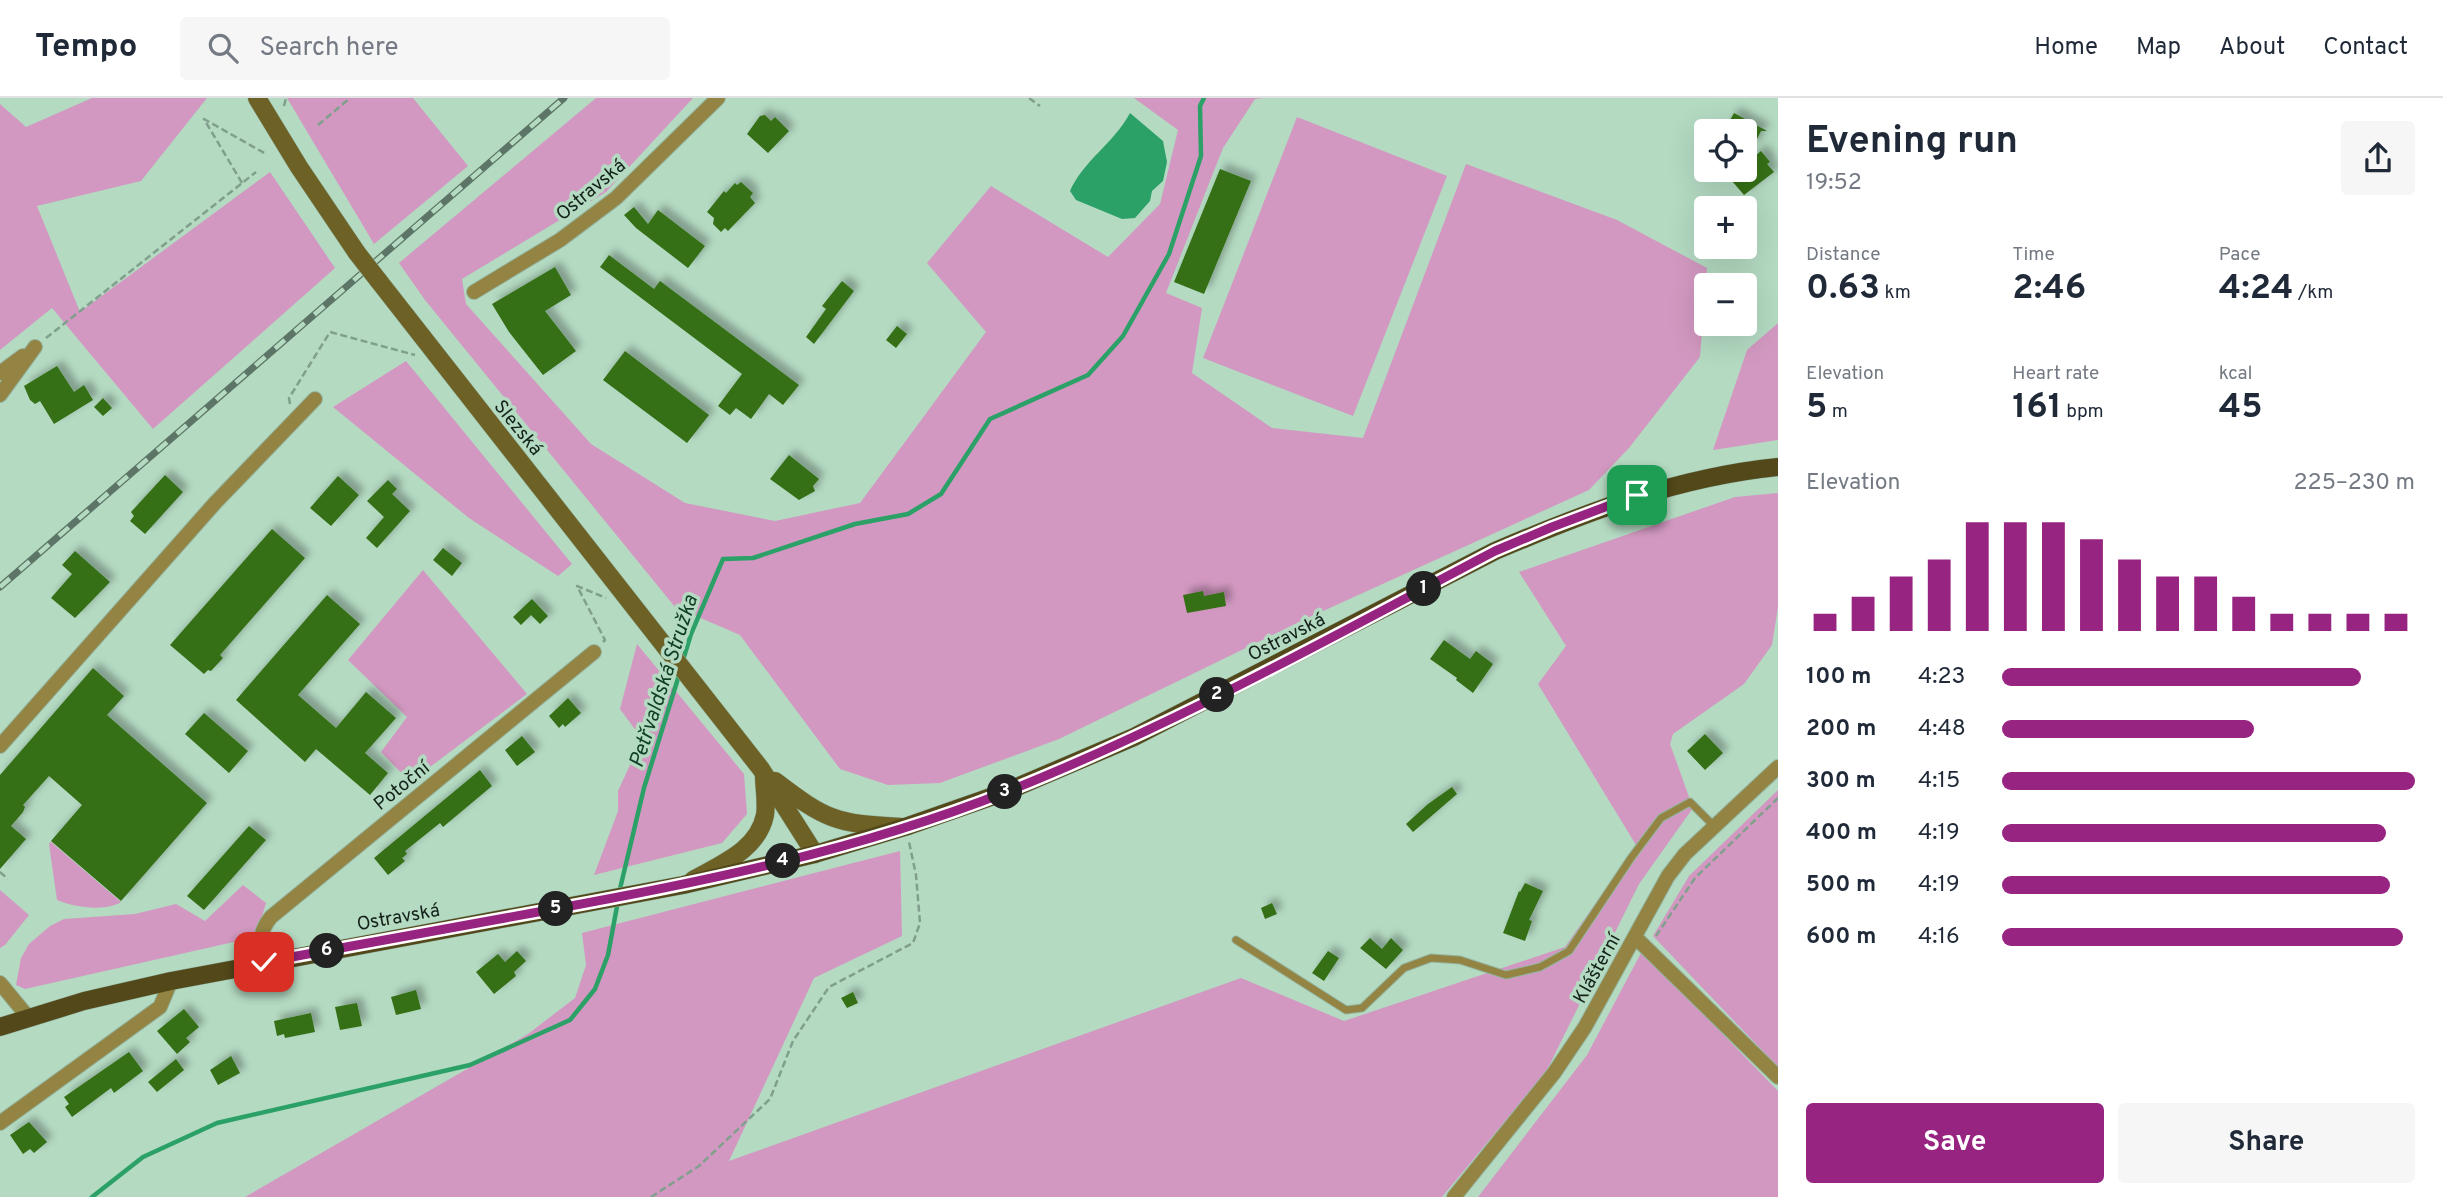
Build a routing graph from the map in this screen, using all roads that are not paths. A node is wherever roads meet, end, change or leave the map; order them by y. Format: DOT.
graph roads {
  1 [pos="257,98"];
  2 [pos="718,98"];
  3 [pos="474,292"];
  4 [pos="0,373"];
  5 [pos="0,394"];
  6 [pos="314,399"];
  7 [pos="1778,467"];
  8 [pos="594,652"];
  9 [pos="0,746"];
  10 [pos="1778,767"];
  11 [pos="763,772"];
  12 [pos="1714,826"];
  13 [pos="905,827"];
  14 [pos="815,854"];
  15 [pos="683,885"];
  16 [pos="1635,937"];
  17 [pos="1236,940"];
  18 [pos="264,962"];
  19 [pos="171,981"];
  20 [pos="0,983"];
  21 [pos="28,1017"];
  22 [pos="0,1027"];
  23 [pos="1778,1077"];
  24 [pos="0,1123"];
  25 [pos="1454,1197"];
  1 -- 11 [label="main road, Slezská, bridge"];
  2 -- 3 [label="street, Ostravská"];
  4 -- 5 [label="street"];
  6 -- 9 [label="street"];
  7 -- 13 [label="main road, Ostravská"];
  8 -- 18 [label="street, Potoční"];
  10 -- 12 [label="street, Klášterní"];
  11 -- 13 [label="main road"];
  11 -- 14 [label="main road, Slezská"];
  11 -- 15 [label="main road"];
  12 -- 16 [label="street, Klášterní"];
  12 -- 17 [label="lane"];
  13 -- 14 [label="main road, Ostravská"];
  14 -- 15 [label="main road, Ostravská"];
  15 -- 18 [label="main road, Ostravská"];
  16 -- 23 [label="street"];
  16 -- 25 [label="street, Klášterní"];
  18 -- 19 [label="main road, Ostravská"];
  19 -- 21 [label="main road, Ostravská"];
  19 -- 24 [label="street"];
  20 -- 21 [label="street"];
  21 -- 22 [label="main road, Ostravská"];
}
